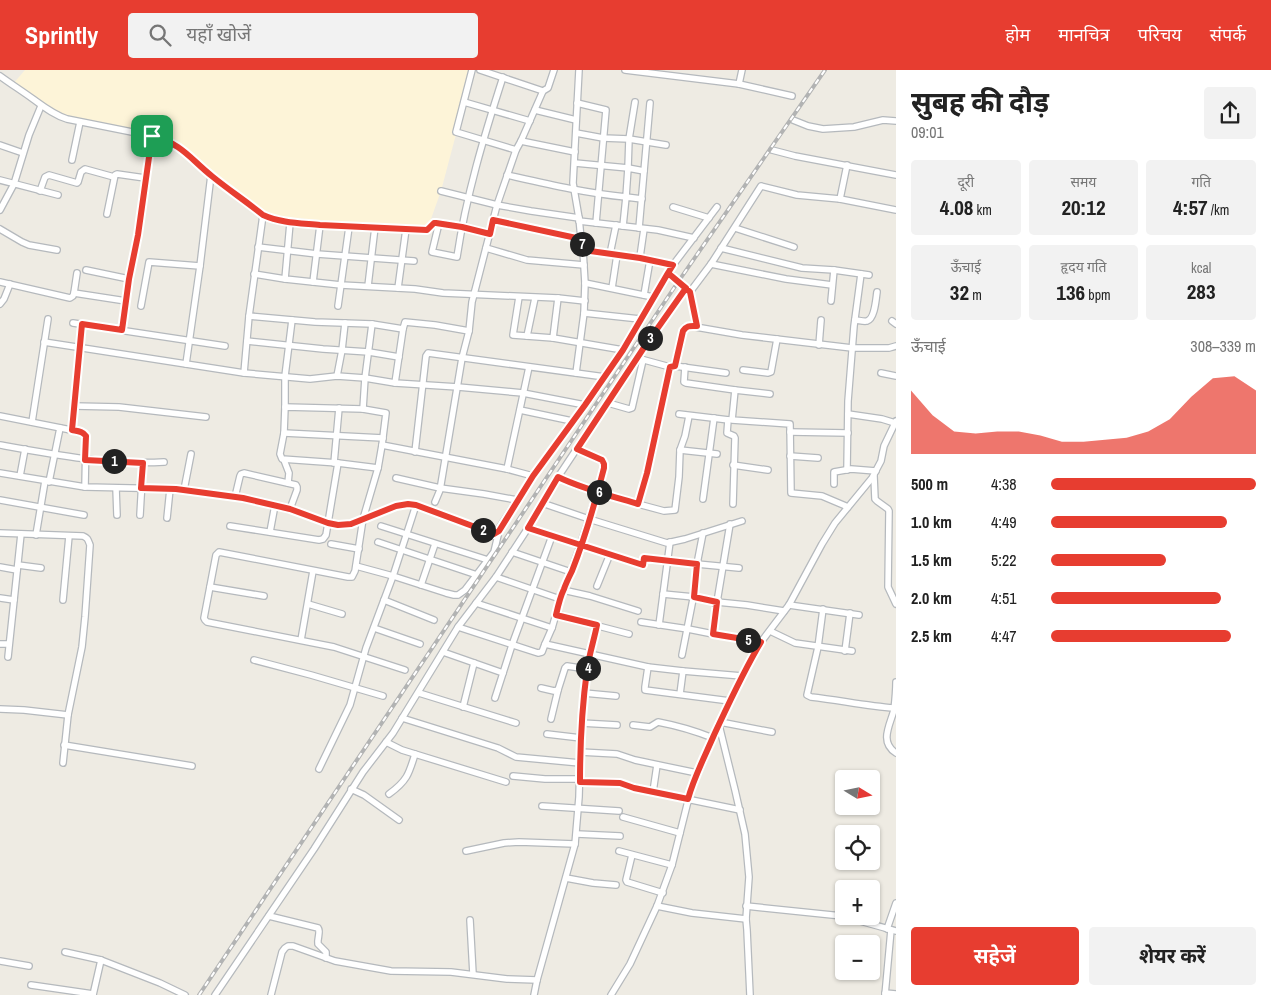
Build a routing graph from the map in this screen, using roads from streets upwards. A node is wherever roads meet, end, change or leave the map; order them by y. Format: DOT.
graph roads {
  1 [pos="472,70"];
  2 [pos="480,70"];
  3 [pos="554,70"];
  4 [pos="580,70"];
  5 [pos="630,70"];
  6 [pos="742,70"];
  7 [pos="0,76"];
  8 [pos="503,77"];
  9 [pos="739,84"];
  10 [pos="543,91"];
  11 [pos="792,96"];
  12 [pos="464,102"];
  13 [pos="635,102"];
  14 [pos="650,103"];
  15 [pos="577,104"];
  16 [pos="41,106"];
  17 [pos="492,110"];
  18 [pos="535,110"];
  19 [pos="576,120"];
  20 [pos="792,120"];
  21 [pos="530,121"];
  22 [pos="896,121"];
  23 [pos="80,122"];
  24 [pos="576,133"];
  25 [pos="152,136"];
  26 [pos="603,138"];
  27 [pos="629,138"];
  28 [pos="484,140"];
  29 [pos="521,141"];
  30 [pos="647,142"];
  31 [pos="0,145"];
  32 [pos="666,145"];
  33 [pos="516,150"];
  34 [pos="772,150"];
  35 [pos="575,152"];
  36 [pos="23,153"];
  37 [pos="72,160"];
  38 [pos="575,163"];
  39 [pos="601,165"];
  40 [pos="847,165"];
  41 [pos="628,168"];
  42 [pos="644,171"];
  43 [pos="507,175"];
  44 [pos="896,175"];
  45 [pos="211,176"];
  46 [pos="114,177"];
  47 [pos="145,178"];
  48 [pos="0,180"];
  49 [pos="14,184"];
  50 [pos="40,190"];
  51 [pos="574,190"];
  52 [pos="441,191"];
  53 [pos="58,195"];
  54 [pos="599,195"];
  55 [pos="626,197"];
  56 [pos="468,198"];
  57 [pos="642,199"];
  58 [pos="840,199"];
  59 [pos="497,205"];
  60 [pos="673,207"];
  61 [pos="718,207"];
  62 [pos="0,210"];
  63 [pos="896,210"];
  64 [pos="106,214"];
  65 [pos="263,215"];
  66 [pos="709,218"];
  67 [pos="579,219"];
  68 [pos="493,220"];
  69 [pos="290,223"];
  70 [pos="438,223"];
  71 [pos="596,223"];
  72 [pos="320,225"];
  73 [pos="616,225"];
  74 [pos="623,226"];
  75 [pos="349,227"];
  76 [pos="375,227"];
  77 [pos="462,227"];
  78 [pos="642,228"];
  79 [pos="735,228"];
  80 [pos="0,229"];
  81 [pos="406,229"];
  82 [pos="490,234"];
  83 [pos="694,238"];
  84 [pos="581,239"];
  85 [pos="258,247"];
  86 [pos="794,247"];
  87 [pos="486,248"];
  88 [pos="722,248"];
  89 [pos="58,250"];
  90 [pos="287,250"];
  91 [pos="583,250"];
  92 [pos="317,254"];
  93 [pos="610,254"];
  94 [pos="618,255"];
  95 [pos="345,256"];
  96 [pos="372,258"];
  97 [pos="640,258"];
  98 [pos="402,260"];
  99 [pos="650,260"];
  100 [pos="414,261"];
  101 [pos="584,264"];
  102 [pos="711,264"];
  103 [pos="673,265"];
  104 [pos="200,266"];
  105 [pos="86,270"];
  106 [pos="834,270"];
  107 [pos="77,273"];
  108 [pos="668,273"];
  109 [pos="254,274"];
  110 [pos="861,274"];
  111 [pos="869,275"];
  112 [pos="129,279"];
  113 [pos="284,279"];
  114 [pos="0,282"];
  115 [pos="313,282"];
  116 [pos="585,283"];
  117 [pos="10,284"];
  118 [pos="341,285"];
  119 [pos="832,285"];
  120 [pos="368,286"];
  121 [pos="398,288"];
  122 [pos="612,288"];
  123 [pos="688,290"];
  124 [pos="877,292"];
  125 [pos="74,293"];
  126 [pos="474,294"];
  127 [pos="644,295"];
  128 [pos="518,297"];
  129 [pos="653,297"];
  130 [pos="534,298"];
  131 [pos="558,298"];
  132 [pos="126,301"];
  133 [pos="585,301"];
  134 [pos="831,302"];
  135 [pos="0,304"];
  136 [pos="141,306"];
  137 [pos="338,306"];
  138 [pos="584,313"];
  139 [pos="249,316"];
  140 [pos="48,319"];
  141 [pos="640,319"];
  142 [pos="292,320"];
  143 [pos="822,320"];
  144 [pos="855,320"];
  145 [pos="73,323"];
  146 [pos="345,323"];
  147 [pos="82,324"];
  148 [pos="372,324"];
  149 [pos="697,326"];
  150 [pos="403,329"];
  151 [pos="122,330"];
  152 [pos="469,331"];
  153 [pos="527,336"];
  154 [pos="553,338"];
  155 [pos="777,339"];
  156 [pos="190,341"];
  157 [pos="247,341"];
  158 [pos="44,342"];
  159 [pos="580,343"];
  160 [pos="288,345"];
  161 [pos="819,345"];
  162 [pos="225,346"];
  163 [pos="896,346"];
  164 [pos="79,347"];
  165 [pos="852,348"];
  166 [pos="342,350"];
  167 [pos="623,350"];
  168 [pos="369,352"];
  169 [pos="399,357"];
  170 [pos="462,358"];
  171 [pos="640,359"];
  172 [pos="186,364"];
  173 [pos="529,366"];
  174 [pos="673,367"];
  175 [pos="685,367"];
  176 [pos="743,370"];
  177 [pos="244,373"];
  178 [pos="576,373"];
  179 [pos="726,373"];
  180 [pos="882,373"];
  181 [pos="285,376"];
  182 [pos="337,376"];
  183 [pos="896,376"];
  184 [pos="605,377"];
  185 [pos="365,378"];
  186 [pos="395,383"];
  187 [pos="423,386"];
  188 [pos="458,387"];
  189 [pos="735,390"];
  190 [pos="522,393"];
  191 [pos="770,394"];
  192 [pos="608,402"];
  193 [pos="585,405"];
  194 [pos="74,406"];
  195 [pos="285,407"];
  196 [pos="339,408"];
  197 [pos="363,409"];
  198 [pos="520,410"];
  199 [pos="679,414"];
  200 [pos="848,414"];
  201 [pos="0,416"];
  202 [pos="689,416"];
  203 [pos="206,418"];
  204 [pos="714,418"];
  205 [pos="730,420"];
  206 [pos="572,421"];
  207 [pos="32,422"];
  208 [pos="895,422"];
  209 [pos="60,428"];
  210 [pos="72,430"];
  211 [pos="790,432"];
  212 [pos="848,432"];
  213 [pos="284,433"];
  214 [pos="336,436"];
  215 [pos="382,442"];
  216 [pos="0,445"];
  217 [pos="25,449"];
  218 [pos="577,449"];
  219 [pos="680,450"];
  220 [pos="415,452"];
  221 [pos="191,454"];
  222 [pos="709,454"];
  223 [pos="717,454"];
  224 [pos="54,455"];
  225 [pos="790,456"];
  226 [pos="446,458"];
  227 [pos="818,458"];
  228 [pos="85,460"];
  229 [pos="284,460"];
  230 [pos="164,462"];
  231 [pos="143,463"];
  232 [pos="336,463"];
  233 [pos="733,465"];
  234 [pos="378,468"];
  235 [pos="507,469"];
  236 [pos="768,470"];
  237 [pos="847,470"];
  238 [pos="875,472"];
  239 [pos="0,473"];
  240 [pos="20,476"];
  241 [pos="533,476"];
  242 [pos="558,477"];
  243 [pos="396,478"];
  244 [pos="47,481"];
  245 [pos="288,483"];
  246 [pos="834,484"];
  247 [pos="85,487"];
  248 [pos="116,488"];
  249 [pos="141,488"];
  250 [pos="440,488"];
  251 [pos="170,489"];
  252 [pos="184,490"];
  253 [pos="598,492"];
  254 [pos="235,497"];
  255 [pos="703,499"];
  256 [pos="0,500"];
  257 [pos="516,500"];
  258 [pos="435,502"];
  259 [pos="542,503"];
  260 [pos="638,504"];
  261 [pos="733,504"];
  262 [pos="275,505"];
  263 [pos="416,505"];
  264 [pos="848,507"];
  265 [pos="40,508"];
  266 [pos="290,509"];
  267 [pos="84,515"];
  268 [pos="117,515"];
  269 [pos="140,515"];
  270 [pos="167,518"];
  271 [pos="363,518"];
  272 [pos="589,519"];
  273 [pos="742,520"];
  274 [pos="328,523"];
  275 [pos="730,524"];
  276 [pos="230,526"];
  277 [pos="381,526"];
  278 [pos="528,528"];
  279 [pos="499,531"];
  280 [pos="270,532"];
  281 [pos="0,533"];
  282 [pos="703,533"];
  283 [pos="20,534"];
  284 [pos="36,535"];
  285 [pos="406,535"];
  286 [pos="69,536"];
  287 [pos="552,536"];
  288 [pos="378,542"];
  289 [pos="670,542"];
  290 [pos="331,544"];
  291 [pos="435,544"];
  292 [pos="580,545"];
  293 [pos="359,549"];
  294 [pos="402,550"];
  295 [pos="512,552"];
  296 [pos="889,552"];
  297 [pos="610,554"];
  298 [pos="896,556"];
  299 [pos="430,559"];
  300 [pos="488,560"];
  301 [pos="667,561"];
  302 [pos="543,562"];
  303 [pos="697,564"];
  304 [pos="356,566"];
  305 [pos="0,567"];
  306 [pos="17,567"];
  307 [pos="723,567"];
  308 [pos="41,568"];
  309 [pos="740,568"];
  310 [pos="313,570"];
  311 [pos="571,572"];
  312 [pos="477,575"];
  313 [pos="393,576"];
  314 [pos="496,577"];
  315 [pos="421,585"];
  316 [pos="597,586"];
  317 [pos="210,588"];
  318 [pos="532,590"];
  319 [pos="563,590"];
  320 [pos="663,594"];
  321 [pos="264,596"];
  322 [pos="694,597"];
  323 [pos="0,598"];
  324 [pos="560,599"];
  325 [pos="14,600"];
  326 [pos="63,600"];
  327 [pos="384,600"];
  328 [pos="717,602"];
  329 [pos="476,603"];
  330 [pos="308,604"];
  331 [pos="789,604"];
  332 [pos="896,604"];
  333 [pos="823,610"];
  334 [pos="638,611"];
  335 [pos="784,611"];
  336 [pos="342,614"];
  337 [pos="850,614"];
  338 [pos="556,615"];
  339 [pos="859,615"];
  340 [pos="522,618"];
  341 [pos="434,620"];
  342 [pos="641,622"];
  343 [pos="597,625"];
  344 [pos="659,625"];
  345 [pos="458,627"];
  346 [pos="374,628"];
  347 [pos="552,628"];
  348 [pos="688,629"];
  349 [pos="770,631"];
  350 [pos="629,634"];
  351 [pos="713,634"];
  352 [pos="301,640"];
  353 [pos="761,642"];
  354 [pos="0,644"];
  355 [pos="9,644"];
  356 [pos="420,644"];
  357 [pos="545,644"];
  358 [pos="512,645"];
  359 [pos="818,647"];
  360 [pos="845,651"];
  361 [pos="852,651"];
  362 [pos="443,652"];
  363 [pos="590,654"];
  364 [pos="682,655"];
  365 [pos="364,656"];
  366 [pos="8,658"];
  367 [pos="254,660"];
  368 [pos="474,663"];
  369 [pos="648,667"];
  370 [pos="587,669"];
  371 [pos="405,670"];
  372 [pos="683,671"];
  373 [pos="502,673"];
  374 [pos="742,676"];
  375 [pos="896,682"];
  376 [pos="356,688"];
  377 [pos="541,688"];
  378 [pos="558,690"];
  379 [pos="418,693"];
  380 [pos="584,693"];
  381 [pos="680,694"];
  382 [pos="383,696"];
  383 [pos="616,696"];
  384 [pos="496,698"];
  385 [pos="730,700"];
  386 [pos="463,707"];
  387 [pos="894,708"];
  388 [pos="0,709"];
  389 [pos="68,715"];
  390 [pos="402,718"];
  391 [pos="551,719"];
  392 [pos="581,722"];
  393 [pos="516,723"];
  394 [pos="719,723"];
  395 [pos="617,725"];
  396 [pos="633,725"];
  397 [pos="772,732"];
  398 [pos="547,734"];
  399 [pos="581,738"];
  400 [pos="713,738"];
  401 [pos="386,742"];
  402 [pos="64,745"];
  403 [pos="580,752"];
  404 [pos="896,753"];
  405 [pos="415,754"];
  406 [pos="63,763"];
  407 [pos="580,763"];
  408 [pos="657,765"];
  409 [pos="192,766"];
  410 [pos="319,769"];
  411 [pos="697,773"];
  412 [pos="513,776"];
  413 [pos="580,781"];
  414 [pos="506,782"];
  415 [pos="352,789"];
  416 [pos="653,792"];
  417 [pos="389,794"];
  418 [pos="688,799"];
  419 [pos="542,806"];
  420 [pos="579,808"];
  421 [pos="740,810"];
  422 [pos="619,811"];
  423 [pos="623,817"];
  424 [pos="399,820"];
  425 [pos="680,833"];
  426 [pos="577,834"];
  427 [pos="620,836"];
  428 [pos="575,844"];
  429 [pos="466,851"];
  430 [pos="620,851"];
  431 [pos="632,855"];
  432 [pos="672,865"];
  433 [pos="566,878"];
  434 [pos="616,884"];
  435 [pos="663,893"];
  436 [pos="896,903"];
  437 [pos="657,906"];
  438 [pos="746,906"];
  439 [pos="269,916"];
  440 [pos="746,919"];
  441 [pos="470,920"];
  442 [pos="892,930"];
  443 [pos="65,952"];
  444 [pos="326,958"];
  445 [pos="101,960"];
  446 [pos="0,961"];
  447 [pos="29,966"];
  448 [pos="473,974"];
  449 [pos="537,980"];
  450 [pos="31,985"];
  451 [pos="885,994"];
  452 [pos="896,994"];
  453 [pos="93,995"];
  454 [pos="185,995"];
  455 [pos="215,995"];
  456 [pos="270,995"];
  457 [pos="534,995"];
  458 [pos="611,995"];
  459 [pos="750,995"];
  1 -- 12 [label="street"];
  2 -- 8 [label="street"];
  3 -- 10 [label="street"];
  4 -- 15 [label="street"];
  5 -- 9 [label="street"];
  6 -- 9 [label="street"];
  7 -- 16 [label="street"];
  8 -- 10 [label="street"];
  8 -- 17 [label="street"];
  9 -- 11 [label="street"];
  10 -- 18 [label="street"];
  12 -- 17 [label="street"];
  12 -- 28 [label="street"];
  13 -- 27 [label="street"];
  14 -- 30 [label="street"];
  15 -- 19 [label="street"];
  15 -- 26 [label="street"];
  16 -- 23 [label="street"];
  16 -- 36 [label="street"];
  17 -- 21 [label="street"];
  17 -- 28 [label="street"];
  18 -- 19 [label="street"];
  18 -- 21 [label="street"];
  19 -- 24 [label="street"];
  20 -- 22 [label="street"];
  21 -- 29 [label="street"];
  23 -- 25 [label="street"];
  23 -- 37 [label="street"];
  24 -- 26 [label="street"];
  24 -- 35 [label="street"];
  25 -- 45 [label="street"];
  25 -- 47 [label="street"];
  26 -- 27 [label="street"];
  26 -- 39 [label="street"];
  27 -- 30 [label="street"];
  27 -- 41 [label="street"];
  28 -- 33 [label="street"];
  28 -- 56 [label="street"];
  29 -- 33 [label="street"];
  29 -- 35 [label="street"];
  30 -- 32 [label="street"];
  30 -- 42 [label="street"];
  31 -- 36 [label="street"];
  33 -- 43 [label="street"];
  34 -- 40 [label="street"];
  35 -- 38 [label="street"];
  36 -- 49 [label="street"];
  38 -- 39 [label="street"];
  38 -- 51 [label="street"];
  39 -- 41 [label="street"];
  39 -- 54 [label="street"];
  40 -- 44 [label="street"];
  40 -- 58 [label="street"];
  41 -- 42 [label="street"];
  41 -- 55 [label="street"];
  42 -- 57 [label="street"];
  43 -- 51 [label="street"];
  43 -- 59 [label="street"];
  45 -- 65 [label="street"];
  45 -- 104 [label="street"];
  46 -- 47 [label="street"];
  46 -- 50 [label="street"];
  46 -- 64 [label="street"];
  47 -- 112 [label="street"];
  48 -- 49 [label="street"];
  49 -- 50 [label="street"];
  49 -- 62 [label="street"];
  50 -- 53 [label="street"];
  51 -- 54 [label="street"];
  51 -- 67 [label="street"];
  52 -- 56 [label="street"];
  54 -- 55 [label="street"];
  54 -- 71 [label="street"];
  55 -- 57 [label="street"];
  55 -- 74 [label="street"];
  56 -- 59 [label="street"];
  56 -- 77 [label="street"];
  57 -- 78 [label="street"];
  58 -- 63 [label="street"];
  58 -- 79 [label="street"];
  59 -- 67 [label="street"];
  59 -- 68 [label="street"];
  60 -- 66 [label="street"];
  61 -- 66 [label="street"];
  65 -- 69 [label="street"];
  65 -- 85 [label="street"];
  66 -- 83 [label="street"];
  67 -- 71 [label="street"];
  67 -- 84 [label="street"];
  68 -- 82 [label="street"];
  68 -- 84 [label="street"];
  69 -- 72 [label="street"];
  69 -- 90 [label="street"];
  70 -- 77 [label="street"];
  70 -- 77 [label="street"];
  70 -- 81 [label="street"];
  71 -- 73 [label="street"];
  72 -- 75 [label="street"];
  72 -- 92 [label="street"];
  73 -- 74 [label="street"];
  73 -- 93 [label="street"];
  74 -- 78 [label="street"];
  75 -- 76 [label="street"];
  75 -- 95 [label="street"];
  76 -- 81 [label="street"];
  76 -- 96 [label="street"];
  77 -- 82 [label="street"];
  78 -- 83 [label="street"];
  78 -- 97 [label="street"];
  79 -- 86 [label="street"];
  79 -- 88 [label="street"];
  80 -- 89 [label="street"];
  81 -- 98 [label="street"];
  82 -- 87 [label="street"];
  83 -- 103 [label="street"];
  84 -- 91 [label="street"];
  85 -- 90 [label="street"];
  85 -- 109 [label="street"];
  87 -- 101 [label="street"];
  87 -- 126 [label="street"];
  88 -- 102 [label="street"];
  88 -- 106 [label="street"];
  90 -- 92 [label="street"];
  90 -- 113 [label="street"];
  91 -- 93 [label="street"];
  91 -- 101 [label="street"];
  92 -- 95 [label="street"];
  92 -- 115 [label="street"];
  93 -- 94 [label="street"];
  94 -- 97 [label="street"];
  94 -- 122 [label="street"];
  95 -- 96 [label="street"];
  95 -- 118 [label="street"];
  96 -- 98 [label="street"];
  96 -- 120 [label="street"];
  97 -- 99 [label="street"];
  98 -- 100 [label="street"];
  98 -- 121 [label="street"];
  99 -- 103 [label="street"];
  99 -- 127 [label="street"];
  101 -- 116 [label="street"];
  102 -- 119 [label="street"];
  102 -- 123 [label="street"];
  103 -- 108 [label="street"];
  104 -- 136 [label="street"];
  104 -- 156 [label="street"];
  105 -- 112 [label="street"];
  106 -- 110 [label="street"];
  106 -- 119 [label="street"];
  107 -- 125 [label="street"];
  108 -- 123 [label="street"];
  108 -- 129 [label="street"];
  109 -- 113 [label="street"];
  109 -- 139 [label="street"];
  110 -- 111 [label="street"];
  110 -- 144 [label="street"];
  112 -- 132 [label="street"];
  113 -- 115 [label="street"];
  114 -- 117 [label="street"];
  115 -- 118 [label="street"];
  116 -- 122 [label="street"];
  116 -- 133 [label="street"];
  117 -- 125 [label="street"];
  117 -- 135 [label="street"];
  118 -- 120 [label="street"];
  118 -- 137 [label="street"];
  119 -- 134 [label="street"];
  120 -- 121 [label="street"];
  121 -- 126 [label="street"];
  122 -- 127 [label="street"];
  123 -- 149 [label="street"];
  123 -- 171 [label="street"];
  124 -- 144 [label="street"];
  125 -- 132 [label="street"];
  126 -- 128 [label="street"];
  126 -- 152 [label="street"];
  127 -- 129 [label="street"];
  128 -- 130 [label="street"];
  128 -- 153 [label="street"];
  129 -- 141 [label="street"];
  130 -- 131 [label="street"];
  130 -- 153 [label="street"];
  131 -- 133 [label="street"];
  131 -- 154 [label="street"];
  132 -- 151 [label="street"];
  133 -- 138 [label="street"];
  138 -- 141 [label="street"];
  138 -- 159 [label="street"];
  139 -- 142 [label="street"];
  139 -- 157 [label="street"];
  140 -- 158 [label="street"];
  141 -- 167 [label="street"];
  142 -- 146 [label="street"];
  142 -- 160 [label="street"];
  143 -- 161 [label="street"];
  144 -- 165 [label="street"];
  145 -- 147 [label="street"];
  146 -- 148 [label="street"];
  146 -- 166 [label="street"];
  147 -- 151 [label="street"];
  147 -- 164 [label="street"];
  148 -- 150 [label="street"];
  148 -- 168 [label="street"];
  149 -- 155 [label="street"];
  149 -- 174 [label="street"];
  150 -- 152 [label="street"];
  150 -- 169 [label="street"];
  151 -- 156 [label="street"];
  152 -- 170 [label="street"];
  153 -- 154 [label="street"];
  154 -- 159 [label="street"];
  155 -- 161 [label="street"];
  155 -- 176 [label="street"];
  156 -- 162 [label="street"];
  156 -- 172 [label="street"];
  157 -- 160 [label="street"];
  157 -- 177 [label="street"];
  158 -- 164 [label="street"];
  158 -- 207 [label="street"];
  159 -- 167 [label="street"];
  159 -- 178 [label="street"];
  160 -- 166 [label="street"];
  160 -- 181 [label="street"];
  161 -- 165 [label="street"];
  163 -- 165 [label="street"];
  164 -- 172 [label="street"];
  164 -- 194 [label="street"];
  165 -- 200 [label="street"];
  166 -- 168 [label="street"];
  166 -- 182 [label="street"];
  167 -- 184 [label="street"];
  168 -- 169 [label="street"];
  168 -- 185 [label="street"];
  169 -- 186 [label="street"];
  170 -- 173 [label="street"];
  170 -- 187 [label="street"];
  170 -- 188 [label="street"];
  171 -- 174 [label="street"];
  171 -- 192 [label="street"];
  171 -- 192 [label="street"];
  172 -- 177 [label="street"];
  173 -- 178 [label="street"];
  173 -- 190 [label="street"];
  174 -- 175 [label="street"];
  174 -- 260 [label="street"];
  175 -- 179 [label="street"];
  175 -- 189 [label="street"];
  177 -- 181 [label="street"];
  178 -- 184 [label="street"];
  180 -- 183 [label="street"];
  181 -- 182 [label="street"];
  181 -- 195 [label="street"];
  182 -- 185 [label="street"];
  184 -- 193 [label="street"];
  185 -- 186 [label="street"];
  185 -- 197 [label="street"];
  186 -- 187 [label="street"];
  187 -- 188 [label="street"];
  187 -- 220 [label="street"];
  188 -- 190 [label="street"];
  188 -- 226 [label="street"];
  189 -- 191 [label="street"];
  189 -- 205 [label="street"];
  190 -- 193 [label="street"];
  190 -- 198 [label="street"];
  192 -- 218 [label="street"];
  193 -- 206 [label="street"];
  194 -- 203 [label="street"];
  194 -- 210 [label="street"];
  195 -- 196 [label="street"];
  195 -- 213 [label="street"];
  196 -- 197 [label="street"];
  196 -- 214 [label="street"];
  197 -- 215 [label="street"];
  198 -- 206 [label="street"];
  198 -- 235 [label="street"];
  199 -- 202 [label="street"];
  200 -- 208 [label="street"];
  200 -- 212 [label="street"];
  201 -- 207 [label="street"];
  202 -- 204 [label="street"];
  202 -- 219 [label="street"];
  204 -- 205 [label="street"];
  204 -- 222 [label="street"];
  205 -- 211 [label="street"];
  205 -- 233 [label="street"];
  206 -- 241 [label="street"];
  207 -- 209 [label="street"];
  208 -- 238 [label="street"];
  209 -- 210 [label="street"];
  209 -- 224 [label="street"];
  210 -- 228 [label="street"];
  211 -- 212 [label="street"];
  211 -- 225 [label="street"];
  212 -- 237 [label="street"];
  213 -- 214 [label="street"];
  213 -- 229 [label="street"];
  214 -- 215 [label="street"];
  214 -- 232 [label="street"];
  215 -- 220 [label="street"];
  215 -- 234 [label="street"];
  216 -- 217 [label="street"];
  217 -- 224 [label="street"];
  217 -- 240 [label="street"];
  218 -- 242 [label="street"];
  218 -- 253 [label="street"];
  219 -- 222 [label="street"];
  219 -- 260 [label="street"];
  220 -- 226 [label="street"];
  221 -- 252 [label="street"];
  222 -- 223 [label="street"];
  222 -- 255 [label="street"];
  224 -- 228 [label="street"];
  224 -- 244 [label="street"];
  225 -- 227 [label="street"];
  225 -- 264 [label="street"];
  226 -- 235 [label="street"];
  226 -- 250 [label="street"];
  228 -- 231 [label="street"];
  228 -- 247 [label="street"];
  229 -- 232 [label="street"];
  229 -- 245 [label="street"];
  230 -- 231 [label="street"];
  231 -- 249 [label="street"];
  232 -- 234 [label="street"];
  232 -- 274 [label="street"];
  233 -- 236 [label="street"];
  233 -- 261 [label="street"];
  234 -- 271 [label="street"];
  235 -- 241 [label="street"];
  237 -- 238 [label="street"];
  237 -- 246 [label="street"];
  238 -- 264 [label="street"];
  238 -- 296 [label="street"];
  239 -- 240 [label="street"];
  240 -- 244 [label="street"];
  241 -- 257 [label="street"];
  242 -- 253 [label="street"];
  242 -- 259 [label="street"];
  243 -- 250 [label="street"];
  244 -- 247 [label="street"];
  244 -- 265 [label="street"];
  245 -- 254 [label="street"];
  245 -- 266 [label="street"];
  247 -- 248 [label="street"];
  248 -- 249 [label="street"];
  248 -- 268 [label="street"];
  249 -- 251 [label="street"];
  249 -- 269 [label="street"];
  250 -- 257 [label="street"];
  250 -- 258 [label="street"];
  251 -- 252 [label="street"];
  251 -- 270 [label="street"];
  252 -- 254 [label="street"];
  253 -- 260 [label="street"];
  253 -- 272 [label="street"];
  254 -- 262 [label="street"];
  256 -- 265 [label="street"];
  257 -- 279 [label="street"];
  259 -- 272 [label="street"];
  259 -- 278 [label="street"];
  262 -- 266 [label="street"];
  262 -- 280 [label="street"];
  263 -- 271 [label="street"];
  263 -- 279 [label="street"];
  263 -- 285 [label="street"];
  264 -- 331 [label="street"];
  265 -- 267 [label="street"];
  265 -- 284 [label="street"];
  266 -- 274 [label="street"];
  271 -- 274 [label="street"];
  271 -- 293 [label="street"];
  272 -- 289 [label="street"];
  272 -- 292 [label="street"];
  273 -- 275 [label="street"];
  274 -- 280 [label="street"];
  275 -- 282 [label="street"];
  275 -- 307 [label="street"];
  276 -- 280 [label="street"];
  277 -- 285 [label="street"];
  278 -- 287 [label="street"];
  278 -- 295 [label="street"];
  279 -- 300 [label="street"];
  281 -- 283 [label="street"];
  282 -- 289 [label="street"];
  282 -- 303 [label="street"];
  283 -- 284 [label="street"];
  283 -- 306 [label="street"];
  284 -- 286 [label="street"];
  285 -- 291 [label="street"];
  285 -- 294 [label="street"];
  286 -- 326 [label="street"];
  286 -- 389 [label="street"];
  287 -- 292 [label="street"];
  287 -- 302 [label="street"];
  288 -- 294 [label="street"];
  289 -- 301 [label="street"];
  290 -- 293 [label="street"];
  291 -- 299 [label="street"];
  291 -- 300 [label="street"];
  292 -- 297 [label="street"];
  292 -- 311 [label="street"];
  293 -- 304 [label="street"];
  294 -- 299 [label="street"];
  294 -- 313 [label="street"];
  295 -- 302 [label="street"];
  295 -- 314 [label="street"];
  296 -- 298 [label="street"];
  296 -- 332 [label="street"];
  297 -- 301 [label="street"];
  297 -- 316 [label="street"];
  299 -- 312 [label="street"];
  299 -- 315 [label="street"];
  300 -- 312 [label="street"];
  301 -- 303 [label="street"];
  301 -- 320 [label="street"];
  302 -- 311 [label="street"];
  302 -- 318 [label="street"];
  303 -- 307 [label="street"];
  303 -- 322 [label="street"];
  304 -- 310 [label="street"];
  304 -- 313 [label="street"];
  305 -- 306 [label="street"];
  306 -- 308 [label="street"];
  306 -- 325 [label="street"];
  307 -- 309 [label="street"];
  307 -- 328 [label="street"];
  310 -- 317 [label="street"];
  310 -- 330 [label="street"];
  311 -- 319 [label="street"];
  312 -- 315 [label="street"];
  313 -- 315 [label="street"];
  313 -- 327 [label="street"];
  314 -- 318 [label="street"];
  314 -- 329 [label="street"];
  317 -- 321 [label="street"];
  317 -- 352 [label="street"];
  318 -- 324 [label="street"];
  318 -- 340 [label="street"];
  319 -- 324 [label="street"];
  319 -- 334 [label="street"];
  320 -- 322 [label="street"];
  320 -- 344 [label="street"];
  322 -- 328 [label="street"];
  322 -- 348 [label="street"];
  323 -- 325 [label="street"];
  324 -- 338 [label="street"];
  325 -- 355 [label="street"];
  327 -- 341 [label="street"];
  327 -- 346 [label="street"];
  328 -- 335 [label="street"];
  328 -- 351 [label="street"];
  329 -- 340 [label="street"];
  329 -- 345 [label="street"];
  330 -- 336 [label="street"];
  330 -- 352 [label="street"];
  331 -- 333 [label="street"];
  331 -- 335 [label="street"];
  333 -- 337 [label="street"];
  333 -- 359 [label="street"];
  335 -- 349 [label="street"];
  337 -- 339 [label="street"];
  337 -- 360 [label="street"];
  338 -- 343 [label="street"];
  338 -- 347 [label="street"];
  340 -- 347 [label="street"];
  340 -- 358 [label="street"];
  342 -- 344 [label="street"];
  343 -- 350 [label="street"];
  343 -- 363 [label="street"];
  344 -- 348 [label="street"];
  345 -- 358 [label="street"];
  345 -- 362 [label="street"];
  346 -- 356 [label="street"];
  346 -- 365 [label="street"];
  347 -- 357 [label="street"];
  348 -- 351 [label="street"];
  348 -- 364 [label="street"];
  349 -- 353 [label="street"];
  349 -- 359 [label="street"];
  351 -- 353 [label="street"];
  352 -- 365 [label="street"];
  353 -- 374 [label="street"];
  354 -- 355 [label="street"];
  355 -- 366 [label="street"];
  357 -- 358 [label="street"];
  357 -- 363 [label="street"];
  358 -- 373 [label="street"];
  359 -- 360 [label="street"];
  359 -- 387 [label="street"];
  360 -- 361 [label="street"];
  362 -- 368 [label="street"];
  362 -- 379 [label="street"];
  363 -- 369 [label="street"];
  363 -- 370 [label="street"];
  365 -- 371 [label="street"];
  365 -- 376 [label="street"];
  367 -- 376 [label="street"];
  368 -- 373 [label="street"];
  368 -- 386 [label="street"];
  369 -- 372 [label="street"];
  369 -- 381 [label="street"];
  370 -- 378 [label="street"];
  370 -- 380 [label="street"];
  372 -- 374 [label="street"];
  372 -- 381 [label="street"];
  373 -- 384 [label="street"];
  374 -- 385 [label="street"];
  375 -- 387 [label="street"];
  376 -- 382 [label="street"];
  376 -- 410 [label="street"];
  377 -- 378 [label="street"];
  378 -- 391 [label="street"];
  379 -- 386 [label="street"];
  379 -- 390 [label="street"];
  380 -- 383 [label="street"];
  380 -- 392 [label="street"];
  381 -- 385 [label="street"];
  385 -- 394 [label="street"];
  386 -- 393 [label="street"];
  387 -- 404 [label="street"];
  388 -- 389 [label="street"];
  389 -- 402 [label="street"];
  390 -- 401 [label="street"];
  390 -- 407 [label="street"];
  392 -- 395 [label="street"];
  392 -- 399 [label="street"];
  394 -- 397 [label="street"];
  394 -- 400 [label="street"];
  394 -- 421 [label="street"];
  396 -- 400 [label="street"];
  398 -- 399 [label="street"];
  399 -- 403 [label="street"];
  400 -- 411 [label="street"];
  401 -- 405 [label="street"];
  401 -- 415 [label="street"];
  402 -- 406 [label="street"];
  402 -- 409 [label="street"];
  403 -- 407 [label="street"];
  403 -- 408 [label="street"];
  405 -- 414 [label="street"];
  405 -- 417 [label="street"];
  407 -- 413 [label="street"];
  408 -- 411 [label="street"];
  408 -- 416 [label="street"];
  411 -- 418 [label="street"];
  412 -- 413 [label="street"];
  413 -- 416 [label="street"];
  413 -- 420 [label="street"];
  415 -- 424 [label="street"];
  415 -- 439 [label="street"];
  416 -- 418 [label="street"];
  418 -- 421 [label="street"];
  418 -- 425 [label="street"];
  419 -- 420 [label="street"];
  420 -- 422 [label="street"];
  420 -- 426 [label="street"];
  421 -- 438 [label="street"];
  423 -- 425 [label="street"];
  425 -- 432 [label="street"];
  426 -- 427 [label="street"];
  426 -- 428 [label="street"];
  428 -- 429 [label="street"];
  428 -- 433 [label="street"];
  430 -- 431 [label="street"];
  431 -- 432 [label="street"];
  431 -- 435 [label="street"];
  432 -- 435 [label="street"];
  433 -- 434 [label="street"];
  433 -- 449 [label="street"];
  435 -- 437 [label="street"];
  436 -- 442 [label="street"];
  437 -- 440 [label="street"];
  437 -- 458 [label="street"];
  438 -- 440 [label="street"];
  438 -- 442 [label="street"];
  439 -- 444 [label="street"];
  439 -- 455 [label="street"];
  440 -- 459 [label="street"];
  441 -- 448 [label="street"];
  442 -- 451 [label="street"];
  443 -- 445 [label="street"];
  444 -- 448 [label="street"];
  444 -- 456 [label="street"];
  445 -- 453 [label="street"];
  445 -- 454 [label="street"];
  446 -- 447 [label="street"];
  448 -- 449 [label="street"];
  449 -- 457 [label="street"];
  450 -- 453 [label="street"];
  451 -- 452 [label="street"];
}
